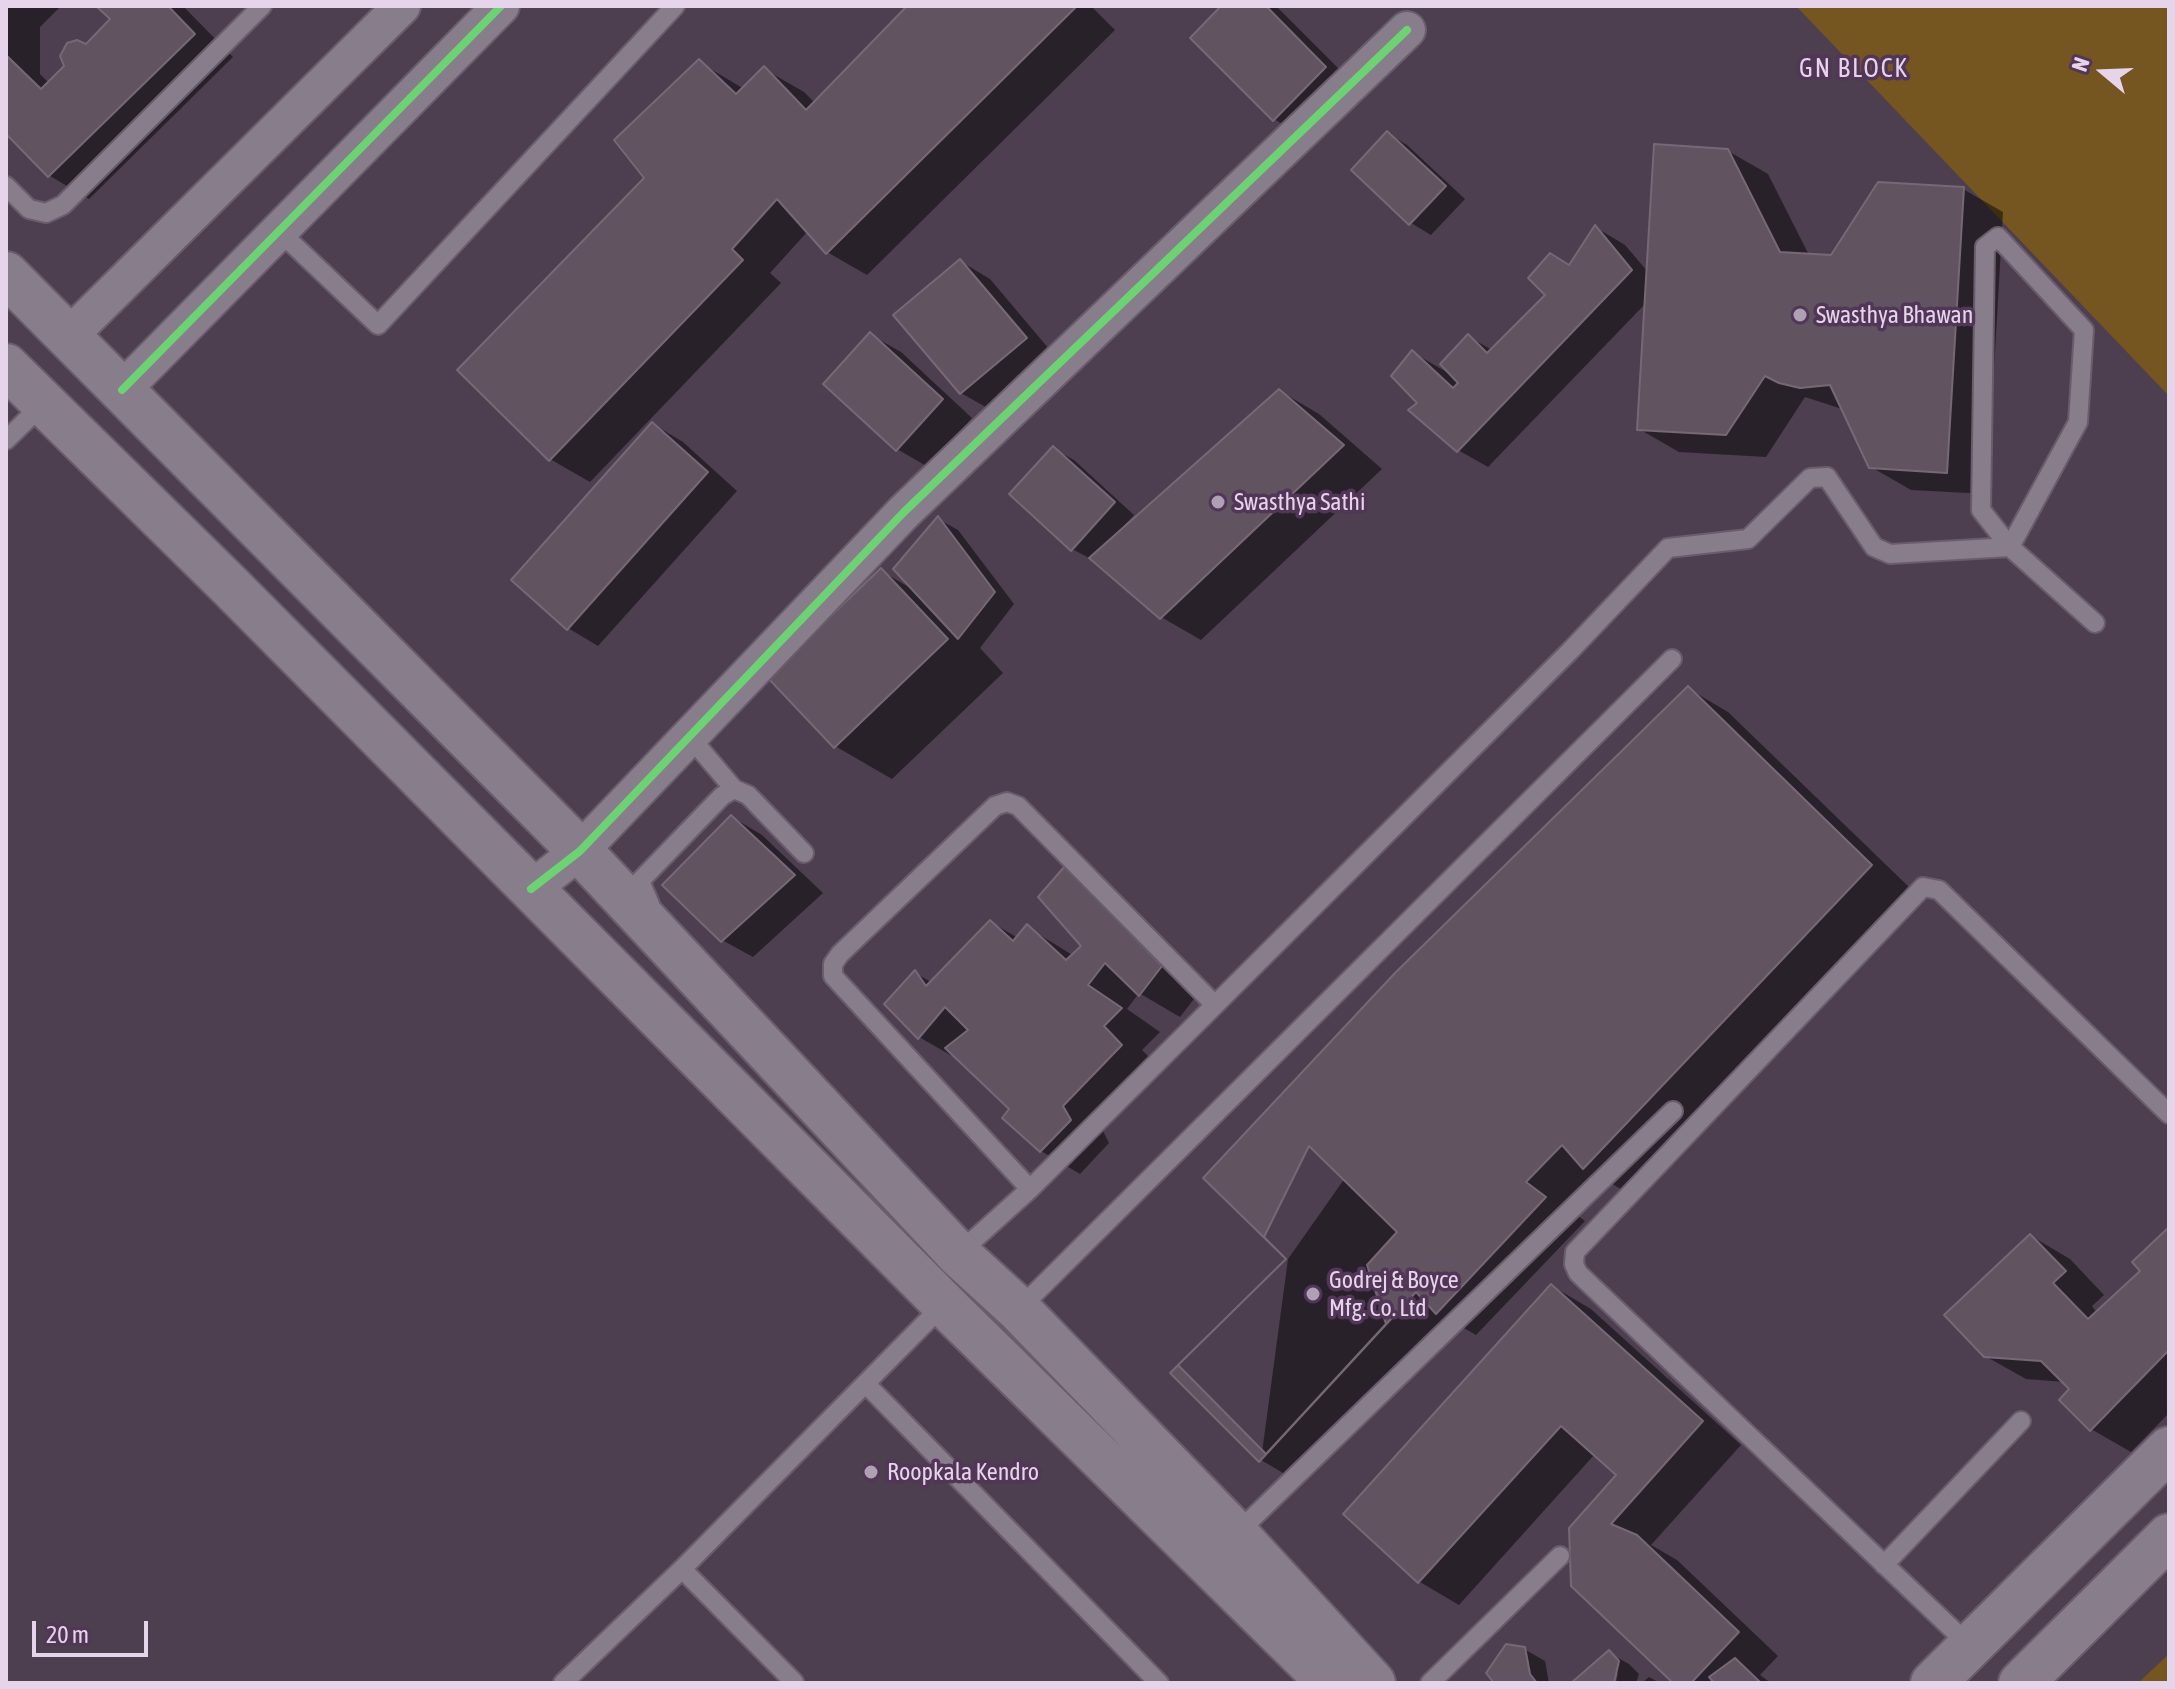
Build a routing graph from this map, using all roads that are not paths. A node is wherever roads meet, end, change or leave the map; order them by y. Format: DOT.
graph roads {
  1 [pos="262,6"];
  2 [pos="402,6"];
  3 [pos="501,6"];
  4 [pos="675,6"];
  5 [pos="1407,30"];
  6 [pos="6,186"];
  7 [pos="279,231"];
  8 [pos="6,274"];
  9 [pos="68,337"];
  10 [pos="6,366"];
  11 [pos="122,390"];
  12 [pos="43,404"];
  13 [pos="6,440"];
  14 [pos="273,541"];
  15 [pos="2010,547"];
  16 [pos="230,586"];
  17 [pos="2095,623"];
  18 [pos="1672,659"];
  19 [pos="690,737"];
  20 [pos="734,789"];
  21 [pos="580,851"];
  22 [pos="804,853"];
  23 [pos="531,889"];
  24 [pos="632,889"];
  25 [pos="698,951"];
  26 [pos="1215,1005"];
  27 [pos="1673,1111"];
  28 [pos="2169,1114"];
  29 [pos="1030,1189"];
  30 [pos="958,1254"];
  31 [pos="944,1304"];
  32 [pos="1018,1309"];
  33 [pos="866,1384"];
  34 [pos="2021,1421"];
  35 [pos="2169,1449"];
  36 [pos="1236,1534"];
  37 [pos="2169,1536"];
  38 [pos="1560,1556"];
  39 [pos="1884,1565"];
  40 [pos="682,1569"];
  41 [pos="1970,1646"];
  42 [pos="1316,1678"];
  43 [pos="794,1682"];
  44 [pos="563,1683"];
  45 [pos="1159,1683"];
  46 [pos="1373,1683"];
  47 [pos="1430,1683"];
  48 [pos="1933,1683"];
  49 [pos="2021,1683"];
  1 -- 6 [label="lane"];
  2 -- 9 [label="street"];
  3 -- 7 [label="street"];
  4 -- 7 [label="lane"];
  5 -- 19 [label="street"];
  7 -- 11 [label="street"];
  8 -- 9 [label="main road"];
  9 -- 11 [label="main road"];
  10 -- 12 [label="main road"];
  11 -- 14 [label="main road"];
  12 -- 13 [label="lane"];
  12 -- 16 [label="main road"];
  14 -- 16 [label="main road"];
  14 -- 21 [label="main road"];
  15 -- 15 [label="lane"];
  15 -- 17 [label="lane"];
  15 -- 26 [label="lane"];
  16 -- 23 [label="main road"];
  18 -- 32 [label="lane"];
  19 -- 20 [label="lane"];
  19 -- 21 [label="street"];
  20 -- 22 [label="lane"];
  20 -- 24 [label="lane"];
  21 -- 23 [label="street"];
  21 -- 24 [label="main road"];
  23 -- 31 [label="main road"];
  24 -- 25 [label="lane"];
  24 -- 30 [label="main road"];
  26 -- 29 [label="lane"];
  26 -- 29 [label="lane"];
  27 -- 36 [label="lane"];
  28 -- 39 [label="lane"];
  29 -- 30 [label="lane"];
  30 -- 32 [label="main road"];
  31 -- 33 [label="lane"];
  31 -- 42 [label="main road"];
  32 -- 36 [label="main road"];
  33 -- 40 [label="lane"];
  33 -- 45 [label="lane"];
  34 -- 39 [label="lane"];
  35 -- 41 [label="main road"];
  36 -- 46 [label="main road"];
  37 -- 49 [label="main road"];
  38 -- 47 [label="lane"];
  39 -- 41 [label="lane"];
  40 -- 43 [label="lane"];
  40 -- 44 [label="lane"];
  41 -- 48 [label="main road"];
}
